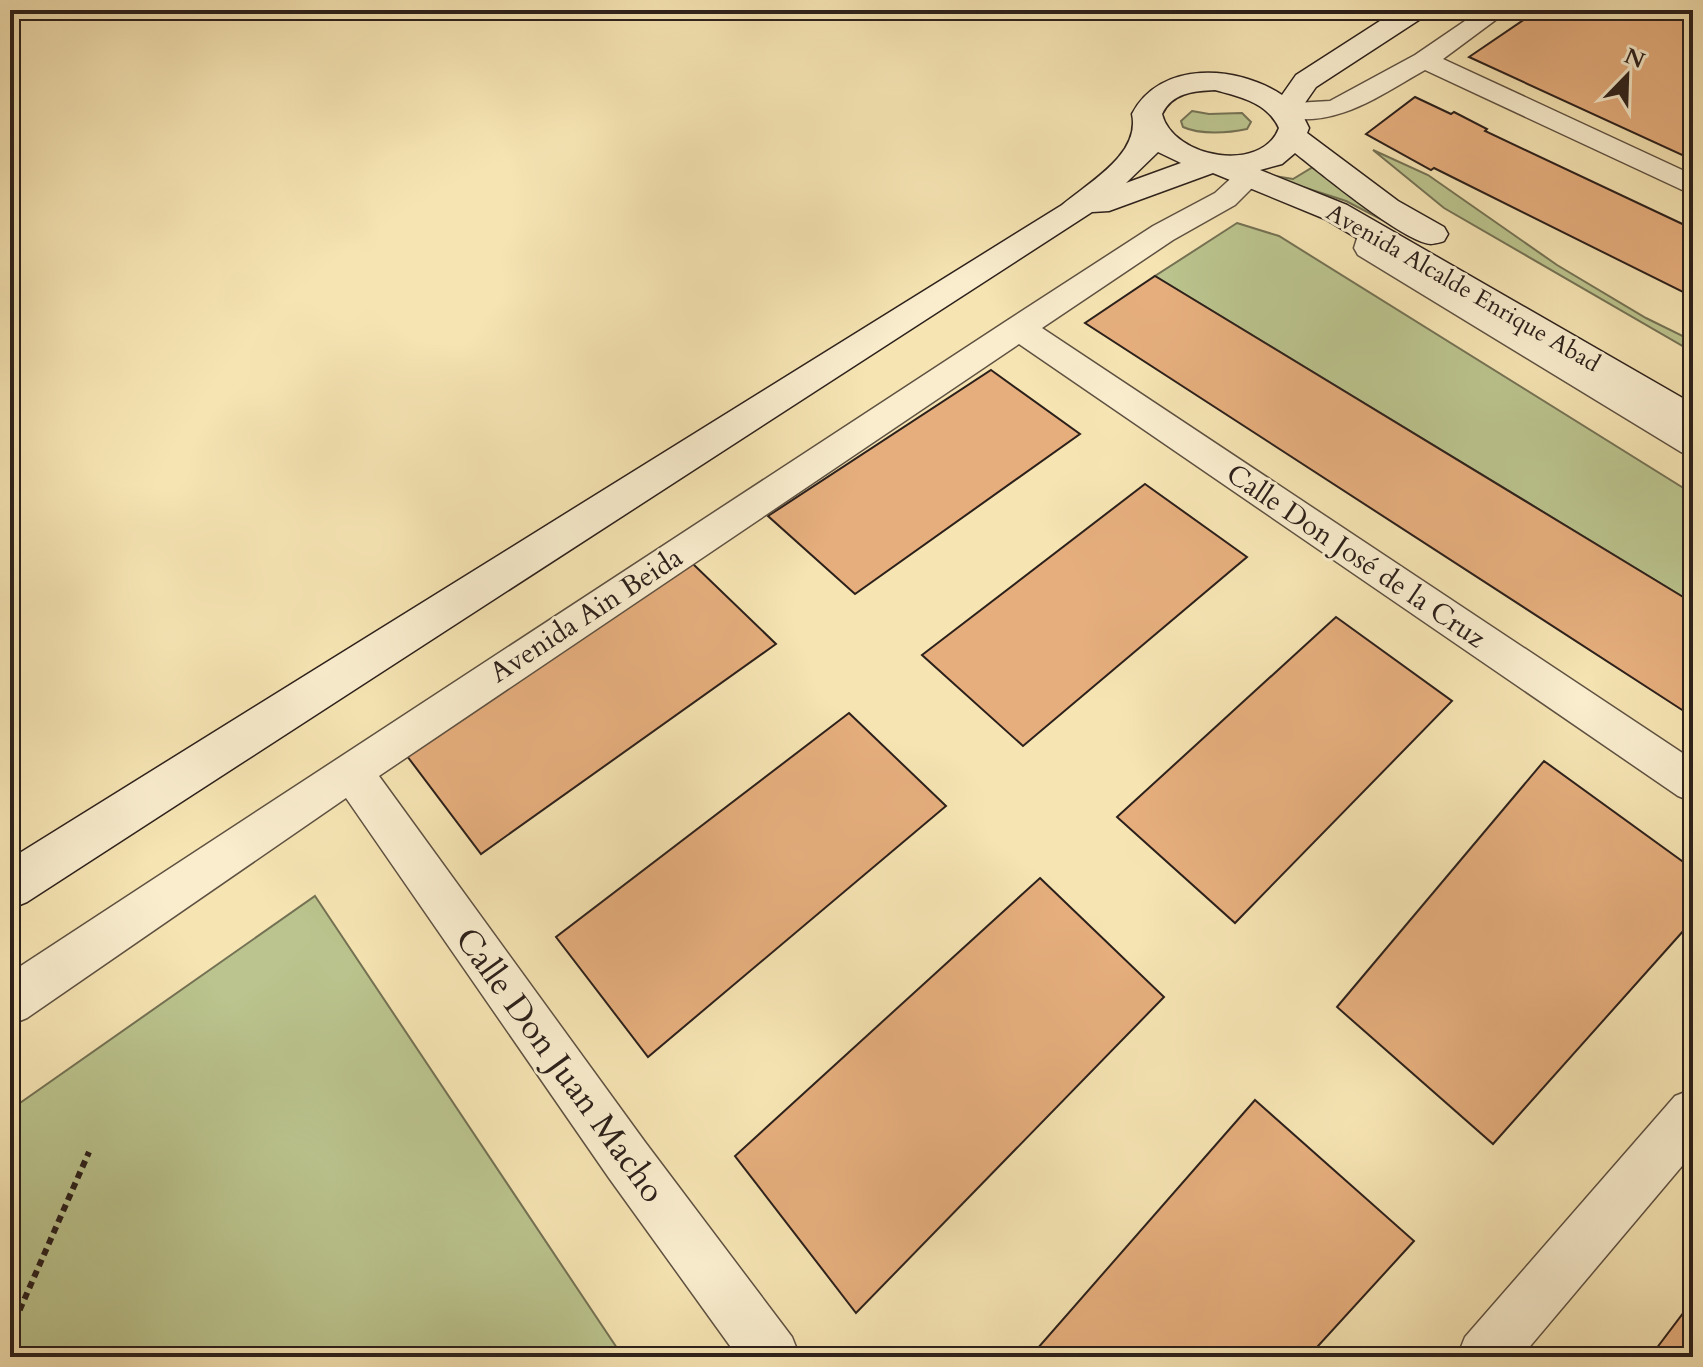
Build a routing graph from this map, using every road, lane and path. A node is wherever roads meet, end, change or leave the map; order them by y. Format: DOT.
graph roads {
  1 [pos="1415,10"];
  2 [pos="1497,10"];
  3 [pos="1424,60"];
  4 [pos="1216,81"];
  5 [pos="1364,95"];
  6 [pos="1289,102"];
  7 [pos="1148,123"];
  8 [pos="1226,167"];
  9 [pos="1150,185"];
  10 [pos="1693,186"];
  11 [pos="1073,212"];
  12 [pos="1168,222"];
  13 [pos="1371,233"];
  14 [pos="1019,328"];
  15 [pos="1693,387"];
  16 [pos="1693,421"];
  17 [pos="1693,443"];
  18 [pos="351,771"];
  19 [pos="1693,783"];
  20 [pos="10,886"];
  21 [pos="10,1001"];
  22 [pos="1687,1132"];
  23 [pos="89,1152"];
  24 [pos="10,1332"];
  25 [pos="772,1357"];
  26 [pos="1485,1357"];
  1 -- 6 [label="main road"];
  2 -- 3 [label="street"];
  3 -- 5 [label="street"];
  3 -- 10 [label="street"];
  4 -- 6 [label="main road"];
  4 -- 6 [label="main road, Avenida Alcalde Enrique Abad"];
  4 -- 7 [label="main road"];
  5 -- 6 [label="street"];
  5 -- 6 [label="street"];
  6 -- 8 [label="main road"];
  6 -- 15 [label="main road, Avenida Alcalde Enrique Abad"];
  7 -- 8 [label="main road, Avenida Alcalde Enrique Abad"];
  7 -- 11 [label="main road"];
  8 -- 9 [label="main road"];
  8 -- 12 [label="street, Avenida Ain Beida"];
  8 -- 13 [label="main road, Avenida Alcalde Enrique Abad"];
  9 -- 11 [label="main road"];
  9 -- 12 [label="street"];
  11 -- 20 [label="main road"];
  12 -- 14 [label="street, Avenida Ain Beida"];
  13 -- 16 [label="main road, Avenida Alcalde Enrique Abad"];
  13 -- 17 [label="street"];
  14 -- 18 [label="street, Avenida Ain Beida"];
  14 -- 19 [label="street, Calle Don José de la Cruz"];
  18 -- 21 [label="street, Avenida Ain Beida"];
  18 -- 25 [label="street, Calle Don Juan Macho"];
  22 -- 26 [label="street"];
  23 -- 24 [label="path"];
}
